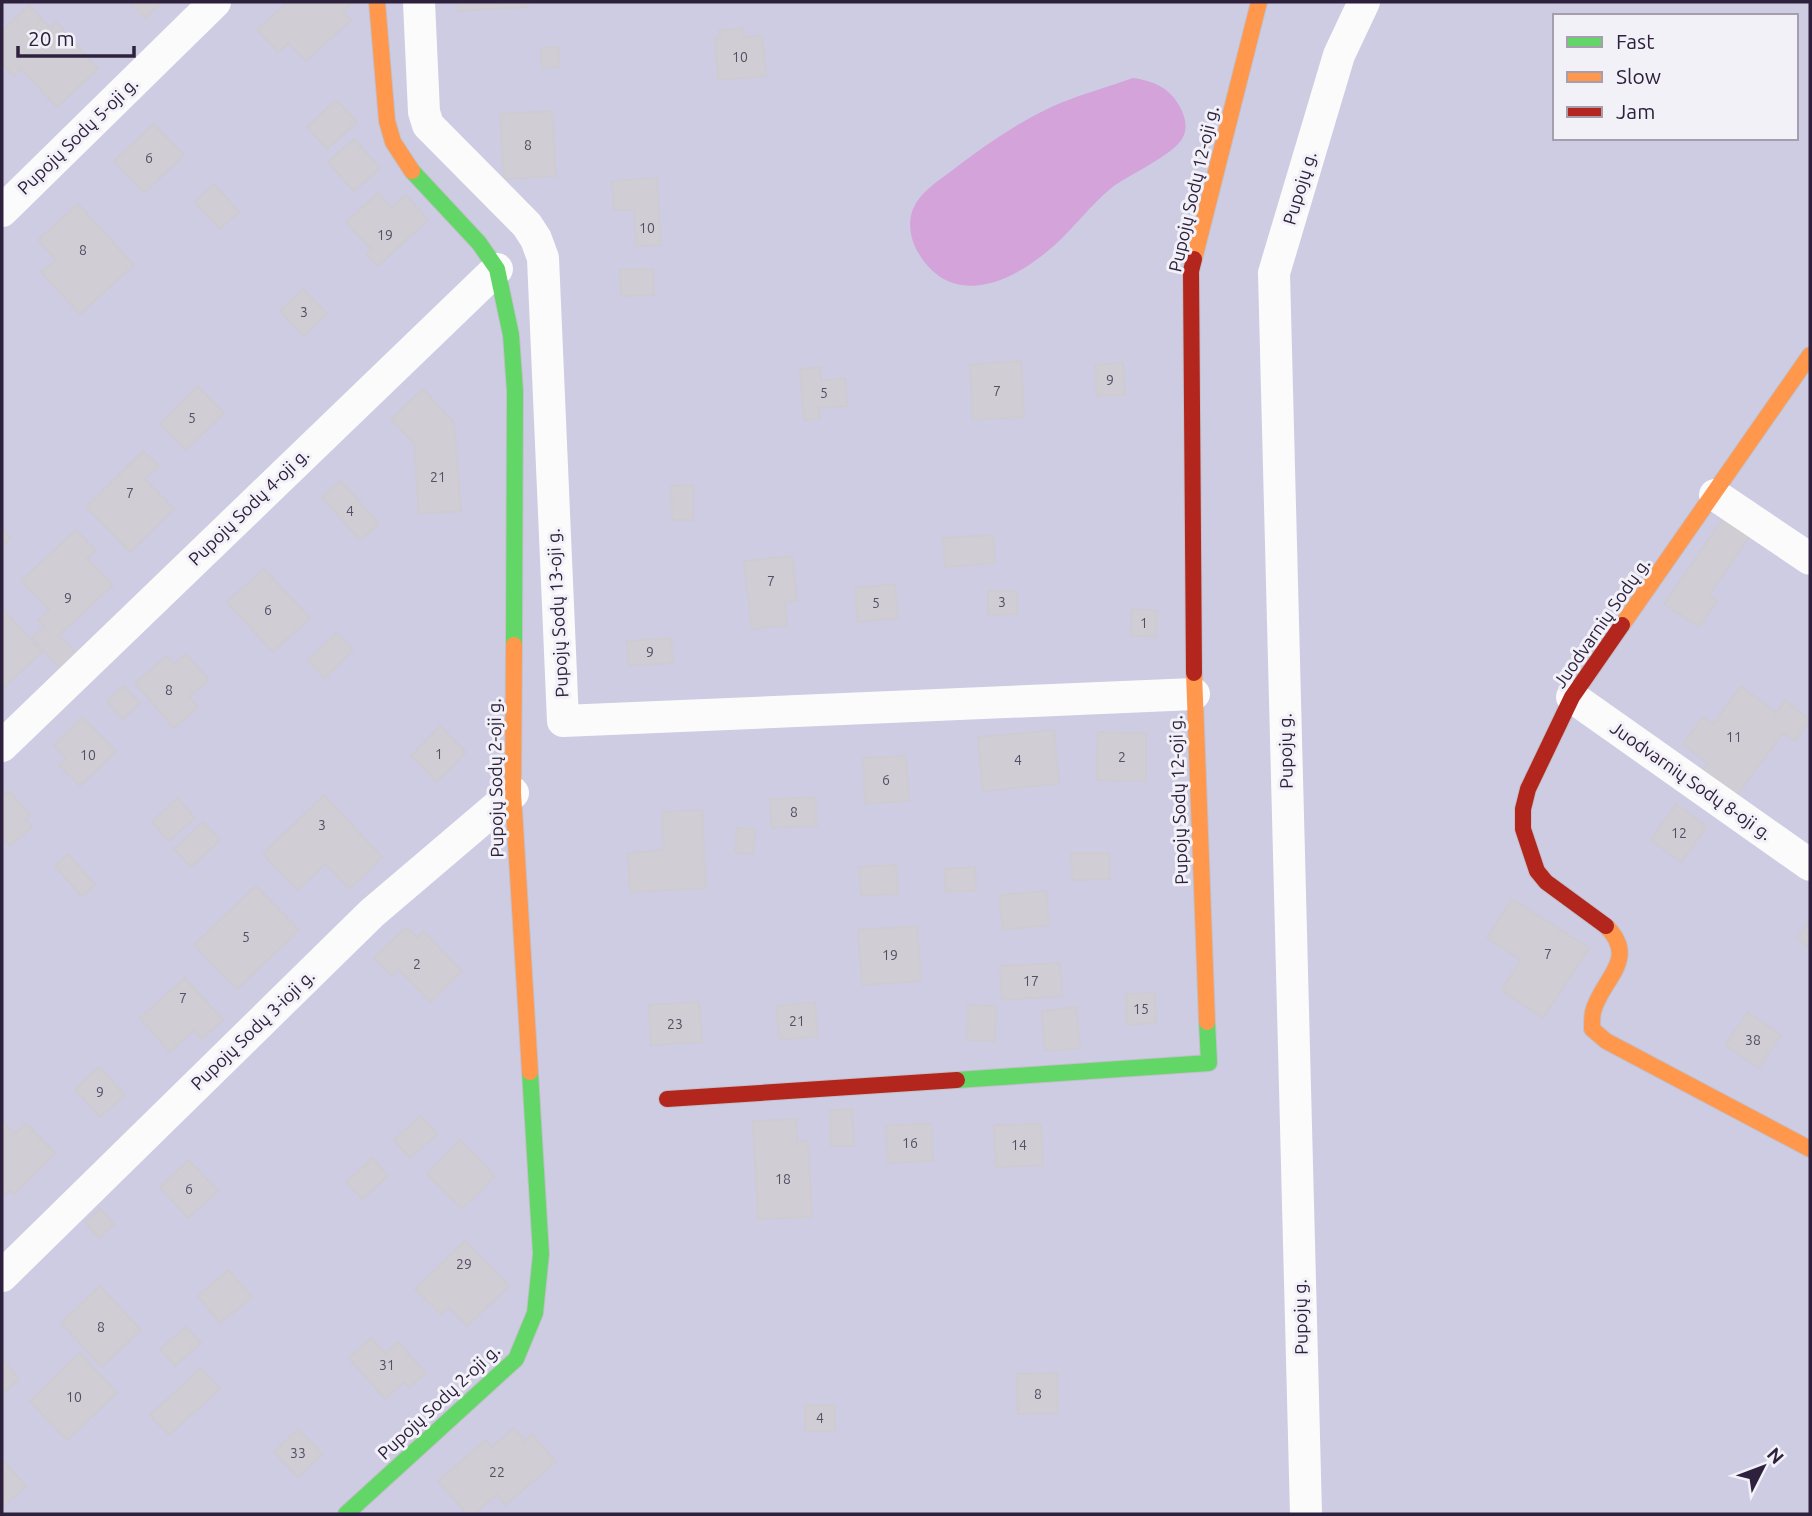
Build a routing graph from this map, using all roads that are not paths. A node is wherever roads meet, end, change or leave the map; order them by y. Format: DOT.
graph roads {
  1 [pos="215,2"];
  2 [pos="377,2"];
  3 [pos="419,2"];
  4 [pos="1259,2"];
  5 [pos="1364,2"];
  6 [pos="2,211"];
  7 [pos="497,269"];
  8 [pos="1810,355"];
  9 [pos="1715,495"];
  10 [pos="1810,559"];
  11 [pos="1194,694"];
  12 [pos="1572,697"];
  13 [pos="2,746"];
  14 [pos="513,793"];
  15 [pos="1810,865"];
  16 [pos="667,1099"];
  17 [pos="1810,1149"];
  18 [pos="2,1276"];
  19 [pos="346,1514"];
  20 [pos="1306,1514"];
  1 -- 6 [label="street, Pupojų Sodų 5-oji g."];
  2 -- 7 [label="street, Pupojų Sodų 2-oji g."];
  3 -- 11 [label="street, Pupojų Sodų 13-oji g."];
  4 -- 11 [label="street, Pupojų Sodų 12-oji g."];
  5 -- 20 [label="street, Pupojų g."];
  7 -- 13 [label="street, Pupojų Sodų 4-oji g."];
  7 -- 14 [label="street, Pupojų Sodų 2-oji g."];
  8 -- 9 [label="street, Juodvarnių Sodų g."];
  9 -- 10 [label="street"];
  9 -- 12 [label="street, Juodvarnių Sodų g."];
  11 -- 16 [label="street, Pupojų Sodų 12-oji g."];
  12 -- 15 [label="street, Juodvarnių Sodų 8-oji g."];
  12 -- 17 [label="street, Juodvarnių Sodų g."];
  14 -- 18 [label="street, Pupojų Sodų 3-ioji g."];
  14 -- 19 [label="street, Pupojų Sodų 2-oji g."];
}
